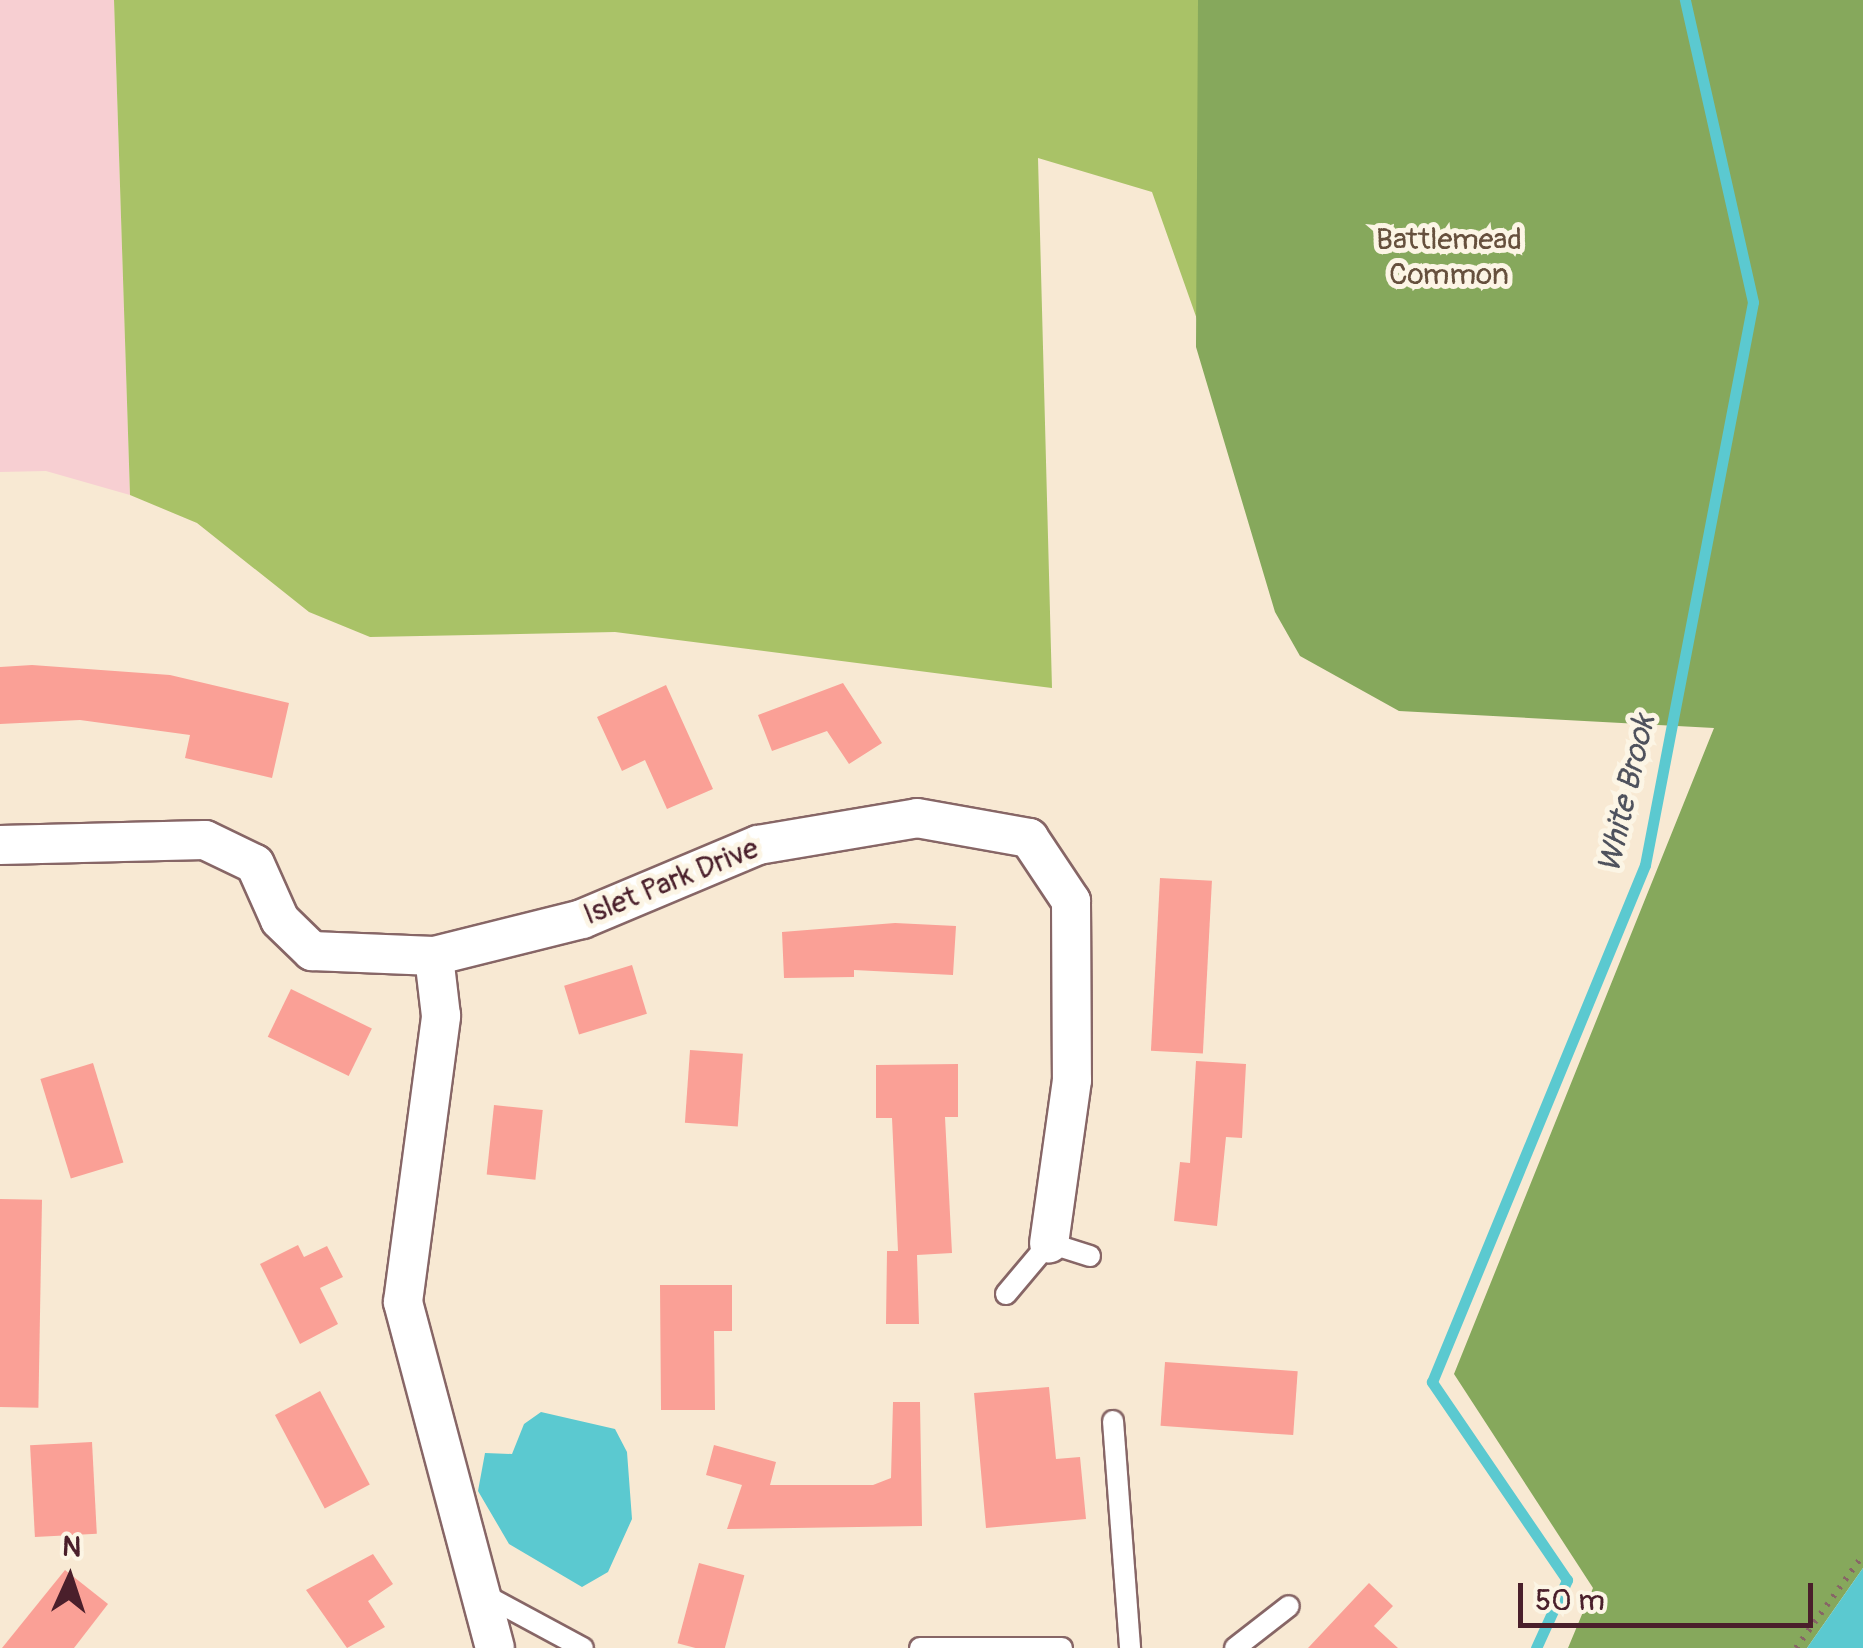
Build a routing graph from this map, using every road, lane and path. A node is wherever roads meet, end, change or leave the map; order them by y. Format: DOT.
graph roads {
  1 [pos="0,845"];
  2 [pos="434,956"];
  3 [pos="1050,1242"];
  4 [pos="1090,1256"];
  5 [pos="1006,1294"];
  6 [pos="1114,1421"];
  7 [pos="1863,1555"];
  8 [pos="474,1589"];
  9 [pos="1289,1606"];
  10 [pos="496,1648"];
  11 [pos="583,1648"];
  12 [pos="920,1648"];
  13 [pos="1062,1648"];
  14 [pos="1130,1648"];
  15 [pos="1234,1648"];
  16 [pos="1796,1648"];
  1 -- 2 [label="street, Islet Park Drive"];
  2 -- 3 [label="street, Islet Park Drive"];
  2 -- 8 [label="street"];
  3 -- 4 [label="lane"];
  3 -- 5 [label="lane"];
  6 -- 14 [label="lane"];
  7 -- 16 [label="path"];
  8 -- 10 [label="street"];
  8 -- 11 [label="lane"];
  9 -- 15 [label="lane"];
  12 -- 13 [label="lane"];
}
